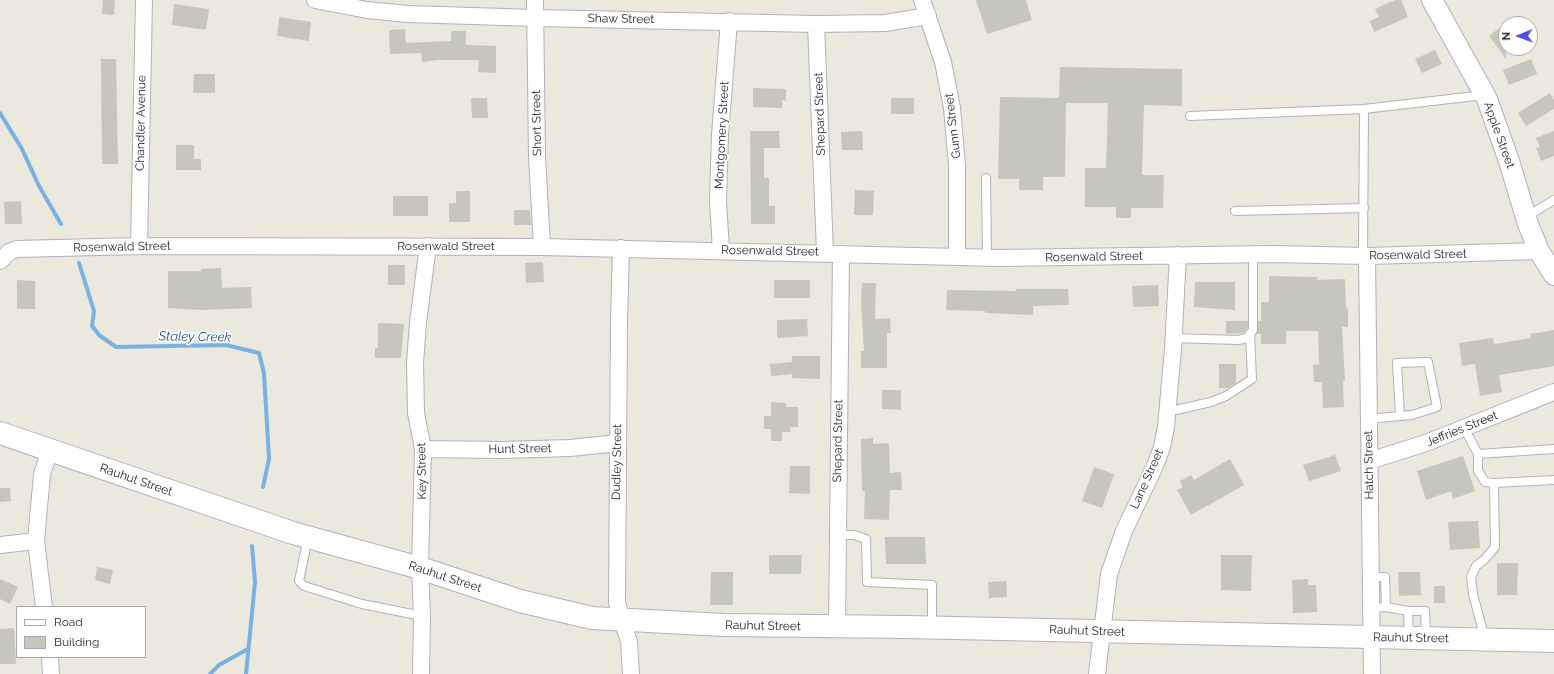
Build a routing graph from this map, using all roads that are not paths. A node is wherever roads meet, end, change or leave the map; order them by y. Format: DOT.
graph roads {
  1 [pos="144,0"];
  2 [pos="315,0"];
  3 [pos="535,0"];
  4 [pos="922,0"];
  5 [pos="1432,0"];
  6 [pos="928,16"];
  7 [pos="536,18"];
  8 [pos="729,21"];
  9 [pos="816,24"];
  10 [pos="1484,94"];
  11 [pos="1364,109"];
  12 [pos="1190,116"];
  13 [pos="986,178"];
  14 [pos="1554,200"];
  15 [pos="1364,208"];
  16 [pos="1235,210"];
  17 [pos="1526,218"];
  18 [pos="139,246"];
  19 [pos="428,246"];
  20 [pos="542,247"];
  21 [pos="621,248"];
  22 [pos="721,250"];
  23 [pos="1539,251"];
  24 [pos="825,252"];
  25 [pos="841,254"];
  26 [pos="1253,254"];
  27 [pos="1178,255"];
  28 [pos="957,256"];
  29 [pos="1365,256"];
  30 [pos="987,257"];
  31 [pos="1,259"];
  32 [pos="1553,271"];
  33 [pos="1250,334"];
  34 [pos="1174,338"];
  35 [pos="1554,392"];
  36 [pos="1167,412"];
  37 [pos="1400,416"];
  38 [pos="1368,419"];
  39 [pos="1464,428"];
  40 [pos="0,433"];
  41 [pos="618,443"];
  42 [pos="423,449"];
  43 [pos="50,450"];
  44 [pos="1554,450"];
  45 [pos="1478,454"];
  46 [pos="1369,462"];
  47 [pos="1554,480"];
  48 [pos="1494,484"];
  49 [pos="837,535"];
  50 [pos="308,537"];
  51 [pos="36,541"];
  52 [pos="0,545"];
  53 [pos="420,568"];
  54 [pos="44,606"];
  55 [pos="1379,607"];
  56 [pos="1408,611"];
  57 [pos="422,616"];
  58 [pos="621,621"];
  59 [pos="837,628"];
  60 [pos="932,628"];
  61 [pos="1102,632"];
  62 [pos="1372,637"];
  63 [pos="1417,638"];
  64 [pos="1485,640"];
  65 [pos="1554,641"];
  66 [pos="50,658"];
  67 [pos="52,674"];
  68 [pos="421,674"];
  69 [pos="631,674"];
  70 [pos="1097,674"];
  71 [pos="1372,674"];
  1 -- 18 [label="street, Chandler Avenue"];
  2 -- 7 [label="street, Shaw Street"];
  3 -- 7 [label="street, Short Street"];
  4 -- 6 [label="street, Gunn Street"];
  5 -- 10 [label="street, Apple Street"];
  6 -- 9 [label="street, Shaw Street"];
  6 -- 28 [label="street, Gunn Street"];
  7 -- 8 [label="street, Shaw Street"];
  7 -- 20 [label="street, Short Street"];
  8 -- 9 [label="street, Shaw Street"];
  8 -- 22 [label="street, Montgomery Street"];
  9 -- 24 [label="street, Shepard Street"];
  10 -- 11 [label="lane"];
  10 -- 17 [label="street, Apple Street"];
  11 -- 12 [label="lane"];
  11 -- 15 [label="lane"];
  13 -- 30 [label="lane"];
  14 -- 17 [label="lane"];
  15 -- 16 [label="lane"];
  15 -- 29 [label="lane"];
  17 -- 23 [label="street, Apple Street"];
  18 -- 19 [label="street, Rosenwald Street"];
  18 -- 31 [label="street, Rosenwald Street"];
  19 -- 20 [label="street, Rosenwald Street"];
  19 -- 42 [label="street, Key Street"];
  20 -- 21 [label="street, Rosenwald Street"];
  21 -- 22 [label="street, Rosenwald Street"];
  21 -- 41 [label="street, Dudley Street"];
  22 -- 24 [label="street, Rosenwald Street"];
  23 -- 29 [label="street, Rosenwald Street"];
  23 -- 32 [label="street, Apple Street"];
  24 -- 25 [label="street, Rosenwald Street"];
  25 -- 28 [label="street, Rosenwald Street"];
  25 -- 49 [label="street, Shepard Street"];
  26 -- 27 [label="street, Rosenwald Street"];
  26 -- 29 [label="street, Rosenwald Street"];
  26 -- 33 [label="lane"];
  27 -- 30 [label="street, Rosenwald Street"];
  27 -- 34 [label="street, Lane Street"];
  28 -- 30 [label="street, Rosenwald Street"];
  29 -- 38 [label="street, Hatch Street"];
  33 -- 34 [label="lane"];
  33 -- 36 [label="lane"];
  34 -- 36 [label="street, Lane Street"];
  35 -- 39 [label="street, Jeffries Street"];
  36 -- 61 [label="street, Lane Street"];
  37 -- 37 [label="lane"];
  37 -- 38 [label="lane"];
  38 -- 46 [label="street, Hatch Street"];
  39 -- 45 [label="lane"];
  39 -- 46 [label="street, Jeffries Street"];
  40 -- 43 [label="main road, Rauhut Street"];
  41 -- 42 [label="street, Hunt Street"];
  41 -- 58 [label="street, Dudley Street"];
  42 -- 53 [label="street, Key Street"];
  43 -- 50 [label="main road, Rauhut Street"];
  43 -- 51 [label="street"];
  44 -- 45 [label="lane"];
  45 -- 48 [label="lane"];
  46 -- 55 [label="street, Hatch Street"];
  47 -- 48 [label="lane"];
  48 -- 64 [label="lane"];
  49 -- 59 [label="street, Shepard Street"];
  49 -- 60 [label="lane"];
  50 -- 53 [label="main road, Rauhut Street"];
  50 -- 57 [label="lane"];
  51 -- 52 [label="street"];
  51 -- 54 [label="street"];
  53 -- 57 [label="street, Key Street"];
  53 -- 58 [label="main road, Rauhut Street"];
  55 -- 56 [label="lane"];
  55 -- 62 [label="street, Hatch Street"];
  56 -- 63 [label="lane"];
  56 -- 63 [label="lane"];
  57 -- 68 [label="street, Key Street"];
  58 -- 59 [label="main road, Rauhut Street"];
  58 -- 69 [label="street, Dudley Street"];
  59 -- 60 [label="main road, Rauhut Street"];
  60 -- 61 [label="main road, Rauhut Street"];
  61 -- 62 [label="main road, Rauhut Street"];
  61 -- 70 [label="street, Lane Street"];
  62 -- 63 [label="main road, Rauhut Street"];
  62 -- 71 [label="street, Hatch Street"];
  63 -- 64 [label="main road, Rauhut Street"];
  64 -- 65 [label="main road, Rauhut Street"];
  66 -- 67 [label="street"];
}
